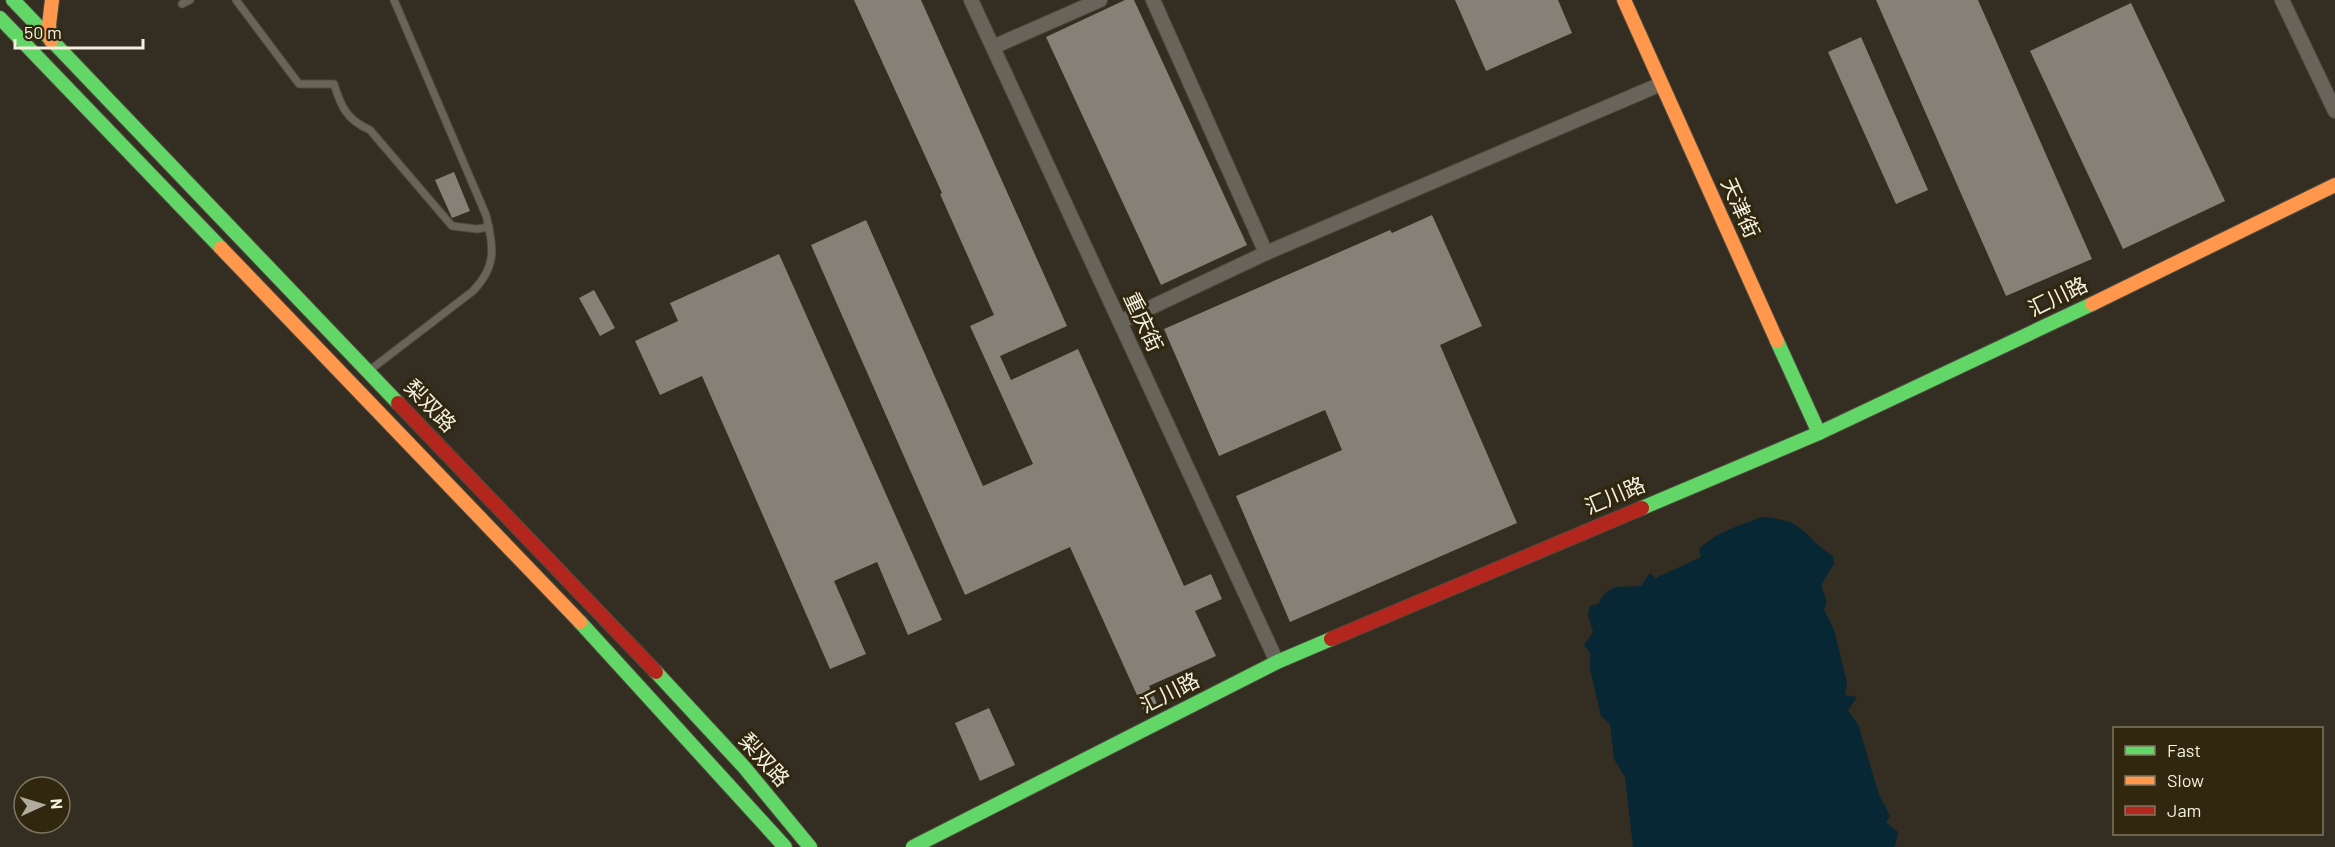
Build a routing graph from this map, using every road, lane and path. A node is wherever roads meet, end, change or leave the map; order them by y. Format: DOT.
graph roads {
  1 [pos="52,0"];
  2 [pos="190,0"];
  3 [pos="236,0"];
  4 [pos="394,0"];
  5 [pos="971,0"];
  6 [pos="1100,0"];
  7 [pos="1153,0"];
  8 [pos="1624,0"];
  9 [pos="2282,0"];
  10 [pos="9,1"];
  11 [pos="182,4"];
  12 [pos="0,18"];
  13 [pos="51,41"];
  14 [pos="993,47"];
  15 [pos="39,58"];
  16 [pos="1661,84"];
  17 [pos="2335,111"];
  18 [pos="2335,185"];
  19 [pos="489,227"];
  20 [pos="1266,253"];
  21 [pos="1120,322"];
  22 [pos="368,371"];
  23 [pos="1819,432"];
  24 [pos="1277,663"];
  25 [pos="791,823"];
  26 [pos="781,845"];
  27 [pos="796,847"];
  28 [pos="810,847"];
  29 [pos="913,847"];
  1 -- 13 [label="main road"];
  2 -- 11 [label="lane"];
  3 -- 19 [label="lane"];
  4 -- 19 [label="lane"];
  5 -- 14 [label="street, 重庆街"];
  6 -- 14 [label="street"];
  7 -- 20 [label="street"];
  8 -- 16 [label="main road, 天津街"];
  9 -- 17 [label="street"];
  10 -- 13 [label="main road, 梨双路"];
  10 -- 15 [label="main road"];
  12 -- 15 [label="main road, 梨双路"];
  13 -- 22 [label="main road, 梨双路"];
  14 -- 21 [label="street, 重庆街"];
  15 -- 26 [label="main road, 梨双路"];
  16 -- 20 [label="street"];
  16 -- 23 [label="main road, 天津街"];
  18 -- 23 [label="main road, 汇川路"];
  19 -- 22 [label="lane"];
  20 -- 21 [label="street"];
  21 -- 24 [label="street, 重庆街"];
  22 -- 25 [label="main road, 梨双路"];
  23 -- 24 [label="main road, 汇川路"];
  24 -- 29 [label="main road, 汇川路"];
  25 -- 27 [label="main road"];
  25 -- 28 [label="main road, 梨双路"];
}
